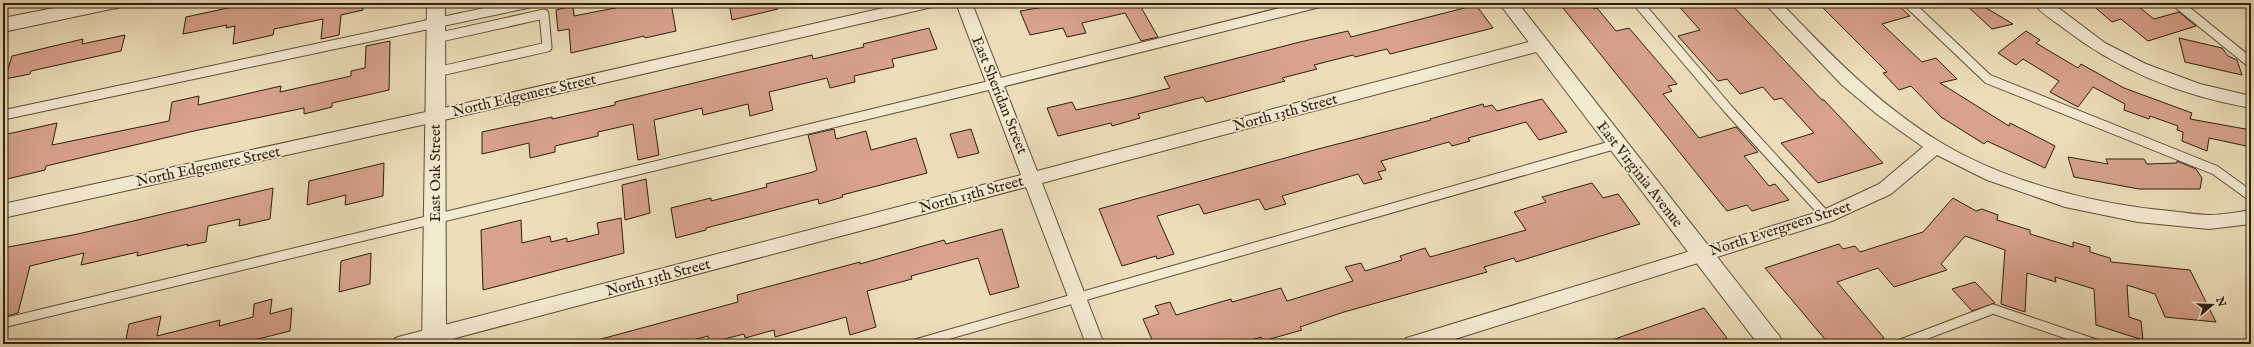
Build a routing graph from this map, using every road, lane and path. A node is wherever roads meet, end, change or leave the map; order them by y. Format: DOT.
graph roads {
  1 [pos="111,3"];
  2 [pos="529,3"];
  3 [pos="928,3"];
  4 [pos="964,3"];
  5 [pos="1318,3"];
  6 [pos="1508,3"];
  7 [pos="1638,3"];
  8 [pos="1772,3"];
  9 [pos="1908,3"];
  10 [pos="2042,3"];
  11 [pos="2177,3"];
  12 [pos="436,21"];
  13 [pos="3,25"];
  14 [pos="1540,45"];
  15 [pos="2251,63"];
  16 [pos="436,72"];
  17 [pos="995,84"];
  18 [pos="2251,102"];
  19 [pos="3,115"];
  20 [pos="435,116"];
  21 [pos="1617,144"];
  22 [pos="1935,148"];
  23 [pos="1033,178"];
  24 [pos="2251,196"];
  25 [pos="3,211"];
  26 [pos="1826,216"];
  27 [pos="2251,217"];
  28 [pos="436,218"];
  29 [pos="1702,254"];
  30 [pos="1078,297"];
  31 [pos="3,323"];
  32 [pos="434,340"];
  33 [pos="402,344"];
  34 [pos="915,344"];
  35 [pos="1095,344"];
  36 [pos="1413,344"];
  37 [pos="1772,344"];
  38 [pos="1901,344"];
  39 [pos="2096,344"];
  1 -- 13 [label="street"];
  2 -- 12 [label="lane"];
  3 -- 20 [label="street, North Edgemere Street"];
  4 -- 17 [label="street, East Sheridan Street"];
  5 -- 17 [label="lane"];
  6 -- 14 [label="street, East Virginia Avenue"];
  7 -- 26 [label="lane"];
  8 -- 22 [label="street"];
  9 -- 24 [label="lane"];
  10 -- 18 [label="street"];
  11 -- 15 [label="lane"];
  12 -- 16 [label="street, East Oak Street"];
  12 -- 16 [label="lane"];
  12 -- 19 [label="lane"];
  14 -- 21 [label="street, East Virginia Avenue"];
  14 -- 23 [label="street, North 13th Street"];
  16 -- 20 [label="street, East Oak Street"];
  17 -- 23 [label="street, East Sheridan Street"];
  17 -- 28 [label="lane"];
  20 -- 25 [label="street, North Edgemere Street"];
  20 -- 28 [label="street, East Oak Street"];
  21 -- 29 [label="street, East Virginia Avenue"];
  21 -- 30 [label="lane"];
  22 -- 26 [label="street, North Evergreen Street"];
  22 -- 27 [label="street"];
  23 -- 30 [label="street, East Sheridan Street"];
  23 -- 32 [label="street, North 13th Street"];
  26 -- 29 [label="street, North Evergreen Street"];
  28 -- 31 [label="lane"];
  28 -- 32 [label="street, East Oak Street"];
  29 -- 36 [label="street, North Evergreen Street"];
  29 -- 37 [label="street, East Virginia Avenue"];
  30 -- 34 [label="lane"];
  30 -- 35 [label="street, East Sheridan Street"];
  32 -- 33 [label="street, North 13th Street"];
  38 -- 39 [label="lane"];
}
